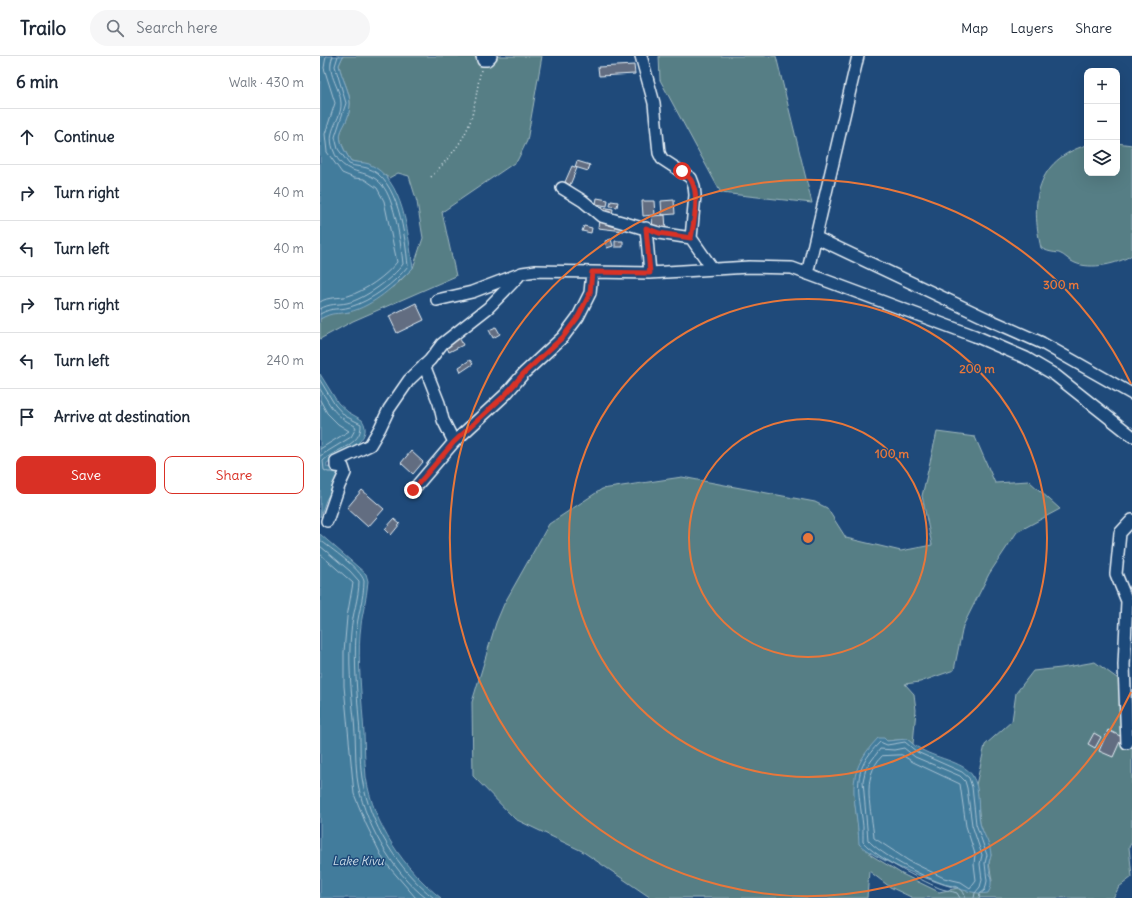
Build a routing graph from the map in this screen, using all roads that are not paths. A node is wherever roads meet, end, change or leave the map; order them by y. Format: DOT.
graph roads {
  1 [pos="641,56"];
  2 [pos="858,56"];
  3 [pos="562,188"];
  4 [pos="646,228"];
  5 [pos="691,238"];
  6 [pos="817,238"];
  7 [pos="712,268"];
  8 [pos="592,272"];
  9 [pos="522,273"];
  10 [pos="650,273"];
  11 [pos="807,274"];
  12 [pos="437,300"];
  13 [pos="424,365"];
  14 [pos="1132,394"];
  15 [pos="1132,436"];
  16 [pos="454,442"];
  17 [pos="413,490"];
  18 [pos="1132,520"];
  19 [pos="328,521"];
  20 [pos="1127,743"];
  1 -- 5 [label="street"];
  2 -- 6 [label="street"];
  3 -- 4 [label="street"];
  4 -- 5 [label="street"];
  4 -- 10 [label="street"];
  5 -- 7 [label="street"];
  6 -- 11 [label="street"];
  6 -- 14 [label="street"];
  7 -- 10 [label="street"];
  7 -- 11 [label="street"];
  8 -- 9 [label="street"];
  8 -- 10 [label="street"];
  8 -- 16 [label="street"];
  9 -- 12 [label="street"];
  9 -- 13 [label="street"];
  11 -- 15 [label="street"];
  13 -- 16 [label="street"];
  13 -- 19 [label="street"];
  16 -- 17 [label="street"];
  18 -- 20 [label="street"];
}
